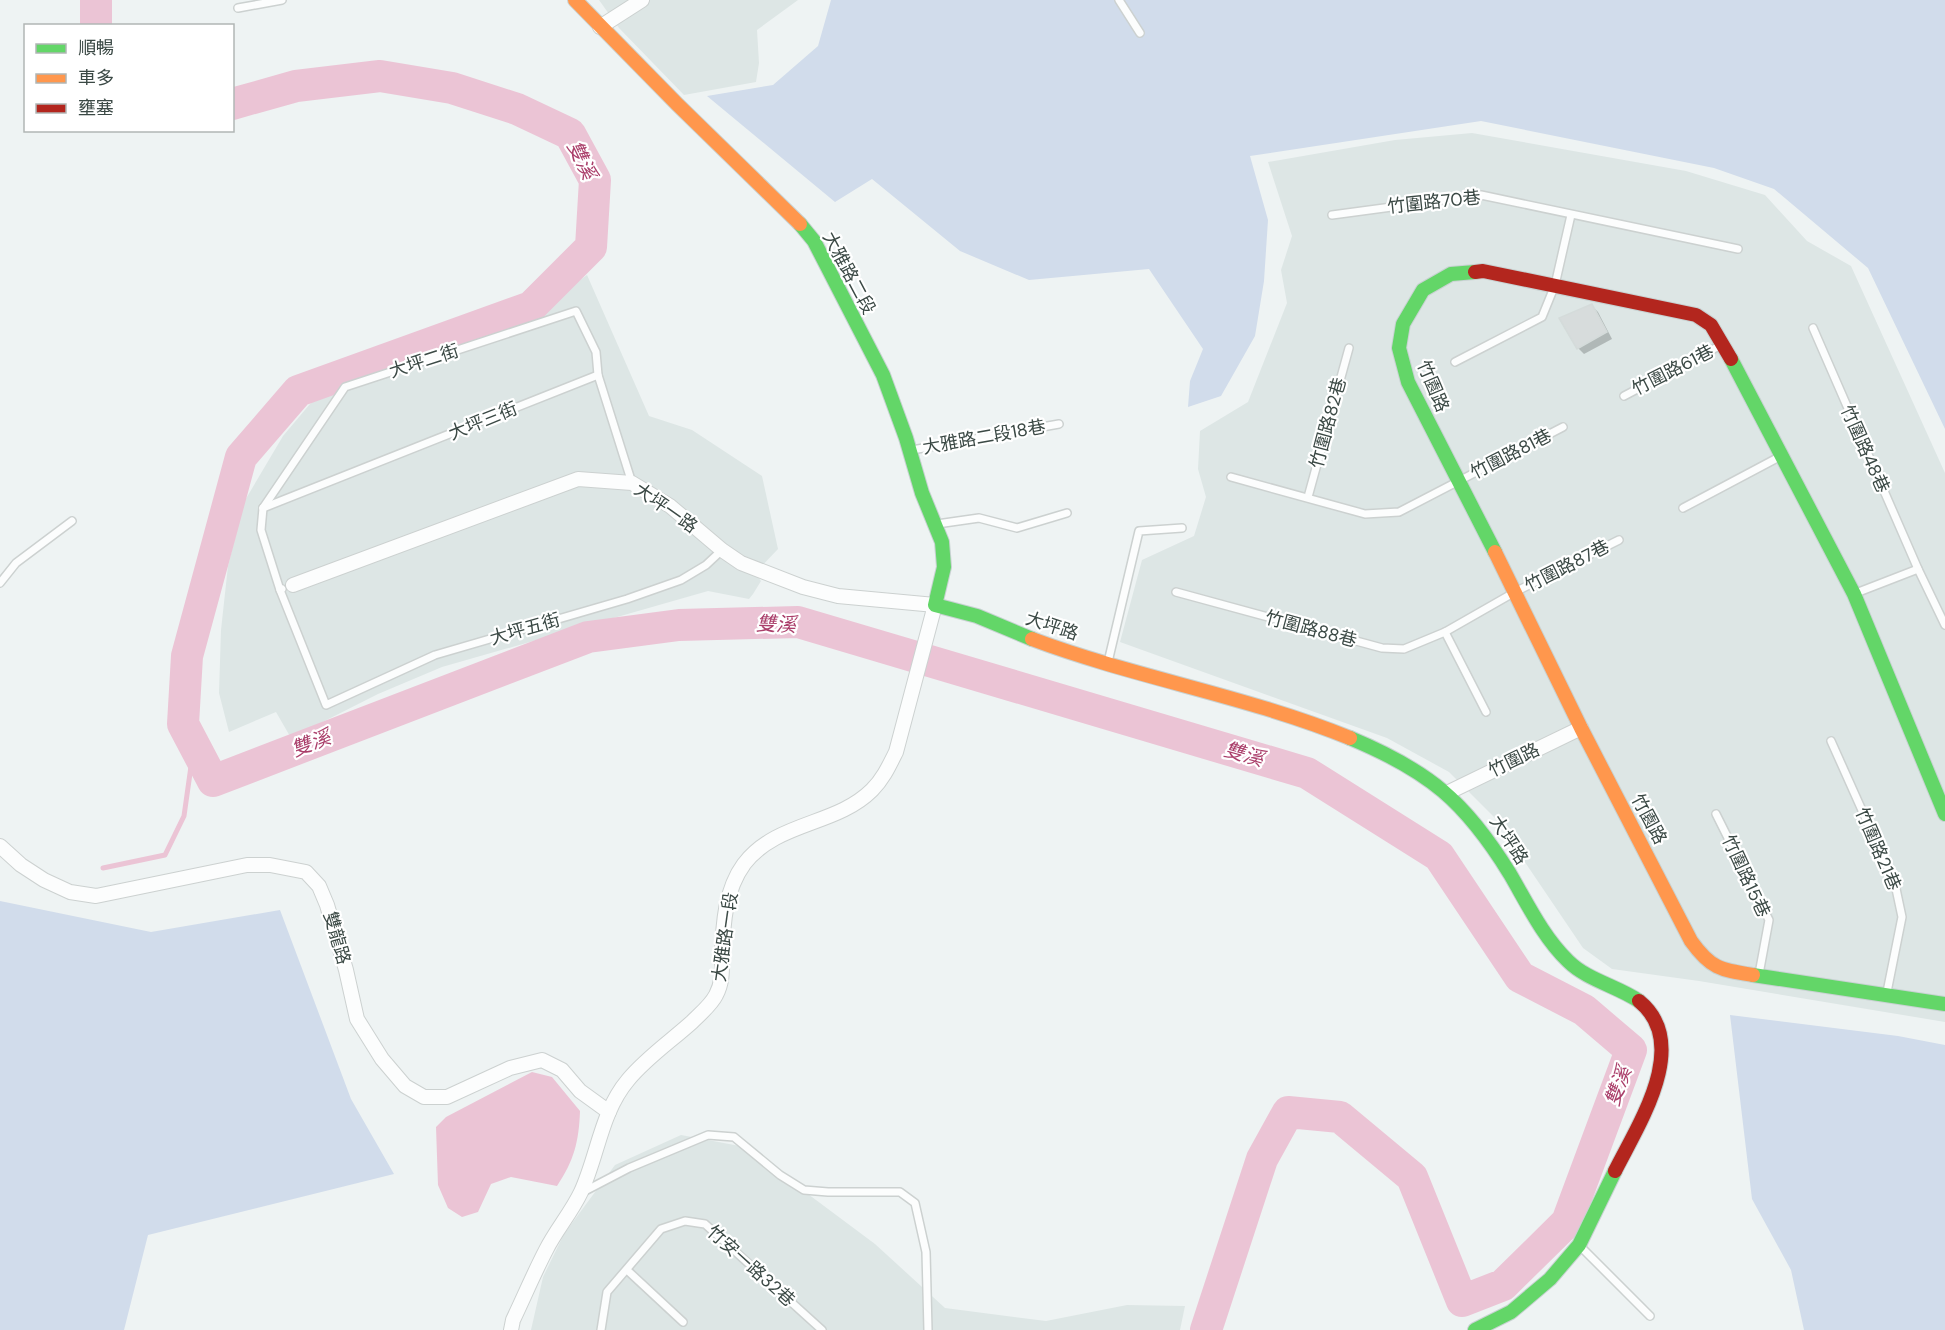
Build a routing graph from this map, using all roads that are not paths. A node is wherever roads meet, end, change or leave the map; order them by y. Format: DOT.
graph roads {
  1 [pos="282,0"];
  2 [pos="575,0"];
  3 [pos="642,0"];
  4 [pos="1119,0"];
  5 [pos="238,8"];
  6 [pos="600,27"];
  7 [pos="1140,33"];
  8 [pos="1332,215"];
  9 [pos="1571,215"];
  10 [pos="1738,249"];
  11 [pos="1555,285"];
  12 [pos="1813,328"];
  13 [pos="1723,344"];
  14 [pos="1349,348"];
  15 [pos="1455,363"];
  16 [pos="598,375"];
  17 [pos="1624,396"];
  18 [pos="1059,424"];
  19 [pos="1563,427"];
  20 [pos="909,450"];
  21 [pos="1781,456"];
  22 [pos="1231,477"];
  23 [pos="1458,480"];
  24 [pos="632,483"];
  25 [pos="1308,497"];
  26 [pos="263,508"];
  27 [pos="1683,508"];
  28 [pos="1067,513"];
  29 [pos="72,521"];
  30 [pos="935,525"];
  31 [pos="1182,528"];
  32 [pos="1619,540"];
  33 [pos="722,550"];
  34 [pos="1918,569"];
  35 [pos="0,583"];
  36 [pos="287,587"];
  37 [pos="1176,592"];
  38 [pos="1515,592"];
  39 [pos="1854,594"];
  40 [pos="935,605"];
  41 [pos="1945,625"];
  42 [pos="1445,632"];
  43 [pos="1108,662"];
  44 [pos="1486,712"];
  45 [pos="1581,728"];
  46 [pos="1831,741"];
  47 [pos="1447,793"];
  48 [pos="1716,814"];
  49 [pos="1945,814"];
  50 [pos="0,846"];
  51 [pos="1759,975"];
  52 [pos="1886,996"];
  53 [pos="1945,1004"];
  54 [pos="609,1112"];
  55 [pos="580,1193"];
  56 [pos="1579,1245"];
  57 [pos="627,1270"];
  58 [pos="1650,1316"];
  59 [pos="683,1322"];
  60 [pos="818,1329"];
  61 [pos="511,1330"];
  62 [pos="601,1330"];
  63 [pos="928,1330"];
  64 [pos="1475,1330"];
  1 -- 5 [label="lane"];
  2 -- 6 [label="street, 大雅路二段"];
  3 -- 6 [label="street"];
  4 -- 7 [label="lane"];
  6 -- 20 [label="street, 大雅路二段"];
  8 -- 9 [label="lane, 竹圍路70巷"];
  9 -- 10 [label="lane, 竹圍路70巷"];
  9 -- 11 [label="lane"];
  11 -- 13 [label="street, 竹園路"];
  11 -- 15 [label="lane"];
  11 -- 23 [label="street, 竹園路"];
  12 -- 34 [label="lane, 竹圍路48巷"];
  13 -- 17 [label="lane, 竹圍路61巷"];
  13 -- 21 [label="street, 竹園路"];
  14 -- 25 [label="lane, 竹圍路82巷"];
  16 -- 24 [label="lane"];
  16 -- 26 [label="lane, 大坪三街"];
  16 -- 26 [label="lane, 大坪二街"];
  18 -- 20 [label="lane, 大雅路二段18巷"];
  19 -- 23 [label="lane, 竹圍路81巷"];
  20 -- 30 [label="street, 大雅路二段"];
  21 -- 27 [label="lane"];
  21 -- 39 [label="street, 竹園路"];
  22 -- 25 [label="lane"];
  23 -- 25 [label="lane"];
  23 -- 38 [label="street, 竹園路"];
  24 -- 33 [label="street, 大坪一路"];
  24 -- 36 [label="street, 大坪一路"];
  26 -- 36 [label="lane"];
  28 -- 30 [label="lane"];
  29 -- 35 [label="lane"];
  30 -- 40 [label="street, 大雅路二段"];
  31 -- 43 [label="lane"];
  32 -- 38 [label="lane, 竹圍路87巷"];
  33 -- 36 [label="lane, 大坪五街"];
  33 -- 40 [label="street, 大坪一路"];
  34 -- 39 [label="lane"];
  34 -- 41 [label="lane, 竹圍路48巷"];
  37 -- 42 [label="lane, 竹圍路88巷"];
  38 -- 42 [label="lane, 竹圍路88巷"];
  38 -- 45 [label="street, 竹園路"];
  39 -- 49 [label="street, 竹園路"];
  40 -- 43 [label="street, 大坪路"];
  40 -- 54 [label="street, 大雅路一段"];
  42 -- 44 [label="lane"];
  43 -- 47 [label="street, 大坪路"];
  45 -- 47 [label="street, 竹圍路"];
  45 -- 51 [label="street, 竹園路"];
  46 -- 52 [label="lane, 竹圍路21巷"];
  47 -- 56 [label="street, 大坪路"];
  48 -- 51 [label="lane, 竹圍路15巷"];
  50 -- 54 [label="street, 雙龍路"];
  51 -- 52 [label="street, 竹園路"];
  52 -- 53 [label="street, 竹園路"];
  54 -- 55 [label="street, 大雅路一段"];
  55 -- 61 [label="street, 大雅路一段"];
  55 -- 63 [label="lane"];
  56 -- 58 [label="lane"];
  56 -- 64 [label="street, 大坪路"];
  57 -- 59 [label="lane"];
  57 -- 60 [label="lane, 竹安一路32巷"];
  57 -- 62 [label="lane, 竹安一路32巷"];
}
